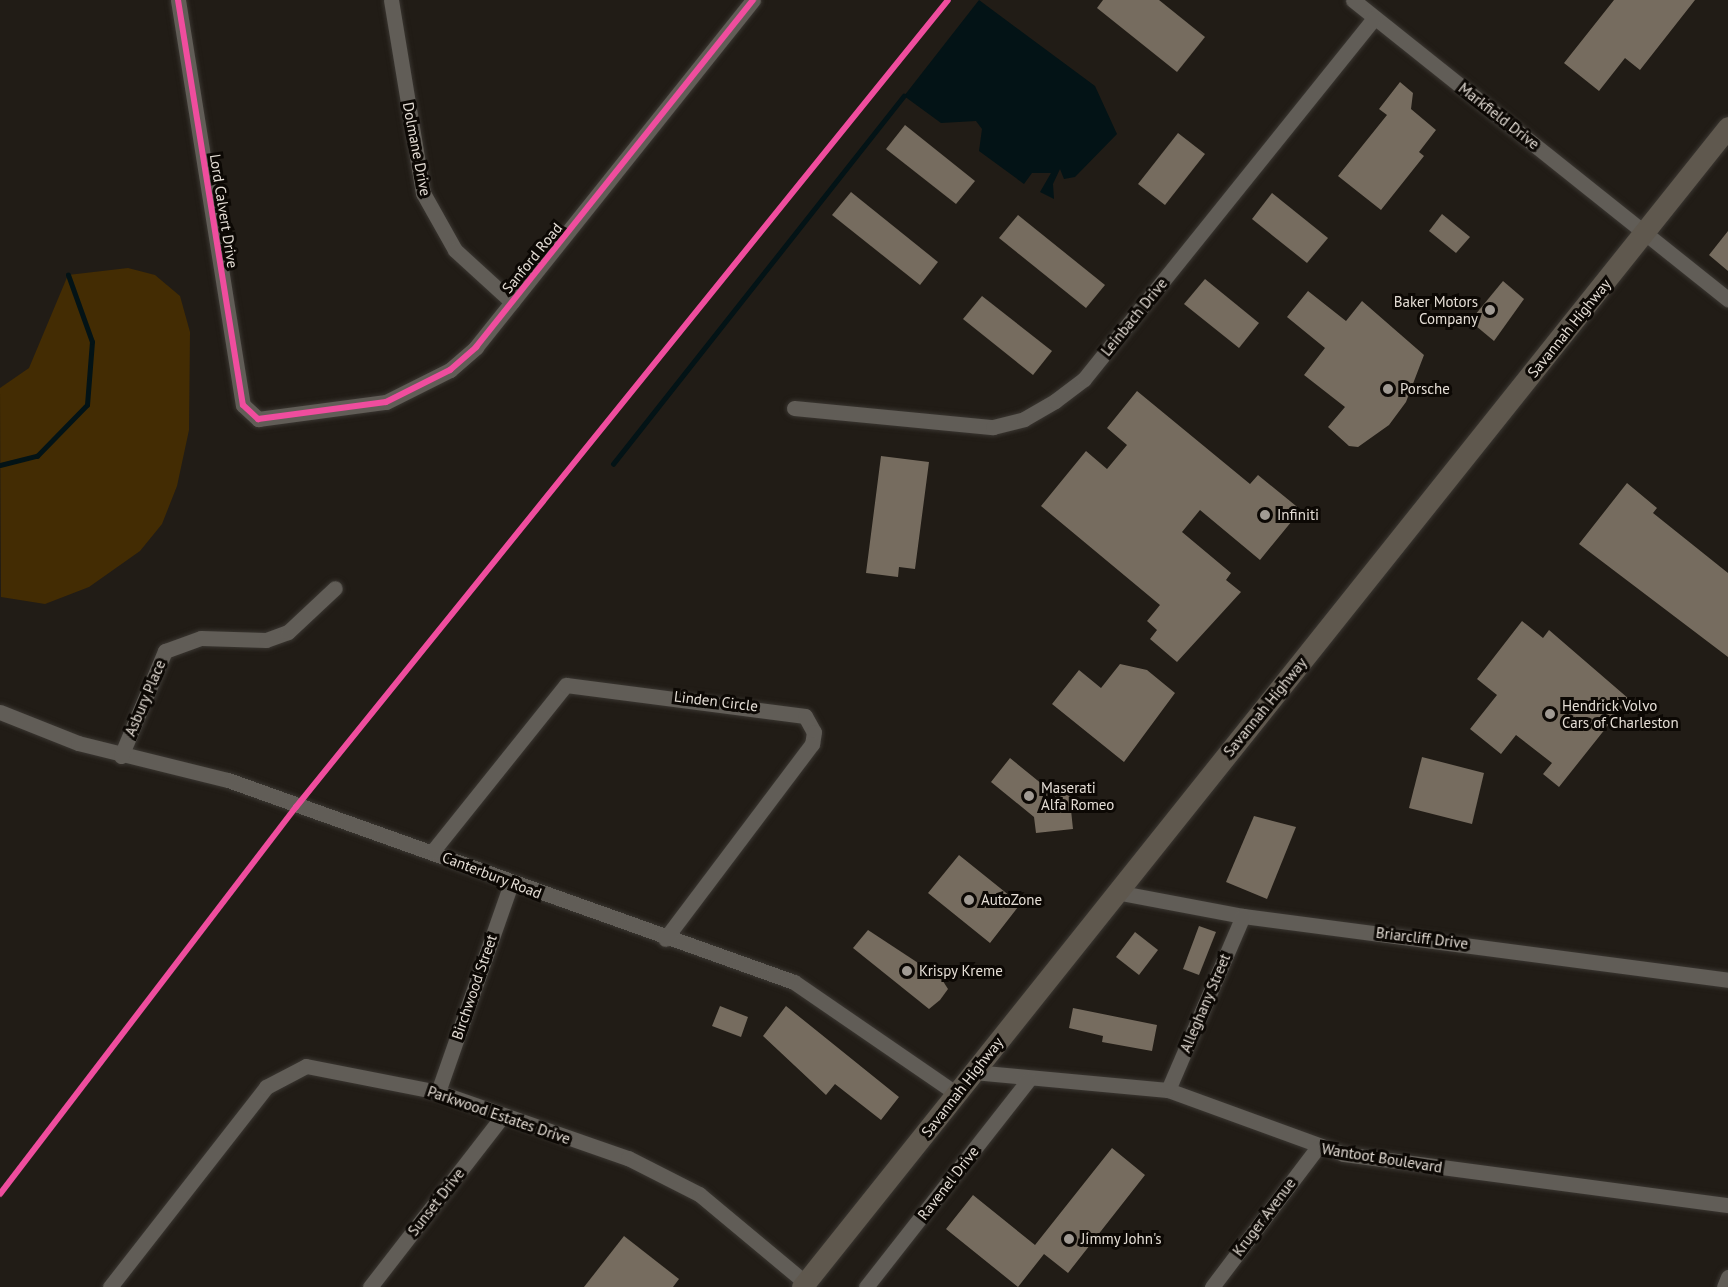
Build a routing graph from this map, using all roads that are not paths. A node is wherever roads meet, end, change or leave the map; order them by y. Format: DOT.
graph roads {
  1 [pos="178,0"];
  2 [pos="391,0"];
  3 [pos="753,0"];
  4 [pos="1353,0"];
  5 [pos="1374,18"];
  6 [pos="1728,127"];
  7 [pos="1646,232"];
  8 [pos="1728,299"];
  9 [pos="512,302"];
  10 [pos="794,408"];
  11 [pos="258,419"];
  12 [pos="335,588"];
  13 [pos="0,712"];
  14 [pos="121,756"];
  15 [pos="432,852"];
  16 [pos="511,883"];
  17 [pos="1116,892"];
  18 [pos="1243,916"];
  19 [pos="665,939"];
  20 [pos="1728,980"];
  21 [pos="973,1072"];
  22 [pos="1029,1079"];
  23 [pos="1168,1090"];
  24 [pos="438,1092"];
  25 [pos="957,1094"];
  26 [pos="502,1117"];
  27 [pos="1317,1148"];
  28 [pos="1728,1205"];
  29 [pos="1728,1277"];
  30 [pos="804,1285"];
  31 [pos="110,1287"];
  32 [pos="370,1287"];
  33 [pos="866,1287"];
  34 [pos="1212,1287"];
  35 [pos="1724,1287"];
  1 -- 11 [label="street, Lord Calvert Drive"];
  2 -- 9 [label="street, Dolmane Drive"];
  3 -- 9 [label="street, Sanford Road"];
  4 -- 5 [label="street, Markfield Drive"];
  5 -- 7 [label="street, Markfield Drive"];
  5 -- 10 [label="street, Leinbach Drive"];
  6 -- 7 [label="highway, Savannah Highway"];
  7 -- 8 [label="street, Markfield Drive"];
  7 -- 17 [label="highway, Savannah Highway"];
  9 -- 11 [label="street, Sanford Road"];
  12 -- 14 [label="street, Asbury Place"];
  13 -- 14 [label="street, Canterbury Road"];
  14 -- 15 [label="street, Canterbury Road"];
  15 -- 16 [label="street, Canterbury Road"];
  15 -- 19 [label="street, Linden Circle"];
  16 -- 19 [label="street, Canterbury Road"];
  16 -- 24 [label="street, Birchwood Street"];
  17 -- 18 [label="street, Briarcliff Drive"];
  17 -- 21 [label="highway, Savannah Highway"];
  18 -- 20 [label="street, Briarcliff Drive"];
  18 -- 23 [label="street, Alleghany Street"];
  19 -- 25 [label="street, Canterbury Road"];
  21 -- 22 [label="street, Wantoot Boulevard"];
  21 -- 25 [label="highway, Savannah Highway"];
  22 -- 23 [label="street, Wantoot Boulevard"];
  22 -- 33 [label="street, Ravenel Drive"];
  23 -- 27 [label="street, Wantoot Boulevard"];
  24 -- 26 [label="street, Parkwood Estates Drive"];
  24 -- 31 [label="street, Parkwood Estates Drive"];
  25 -- 30 [label="highway, Savannah Highway"];
  26 -- 30 [label="street, Parkwood Estates Drive"];
  26 -- 32 [label="street, Sunset Drive"];
  27 -- 28 [label="street, Wantoot Boulevard"];
  27 -- 34 [label="street, Kruger Avenue"];
  29 -- 35 [label="street"];
}
